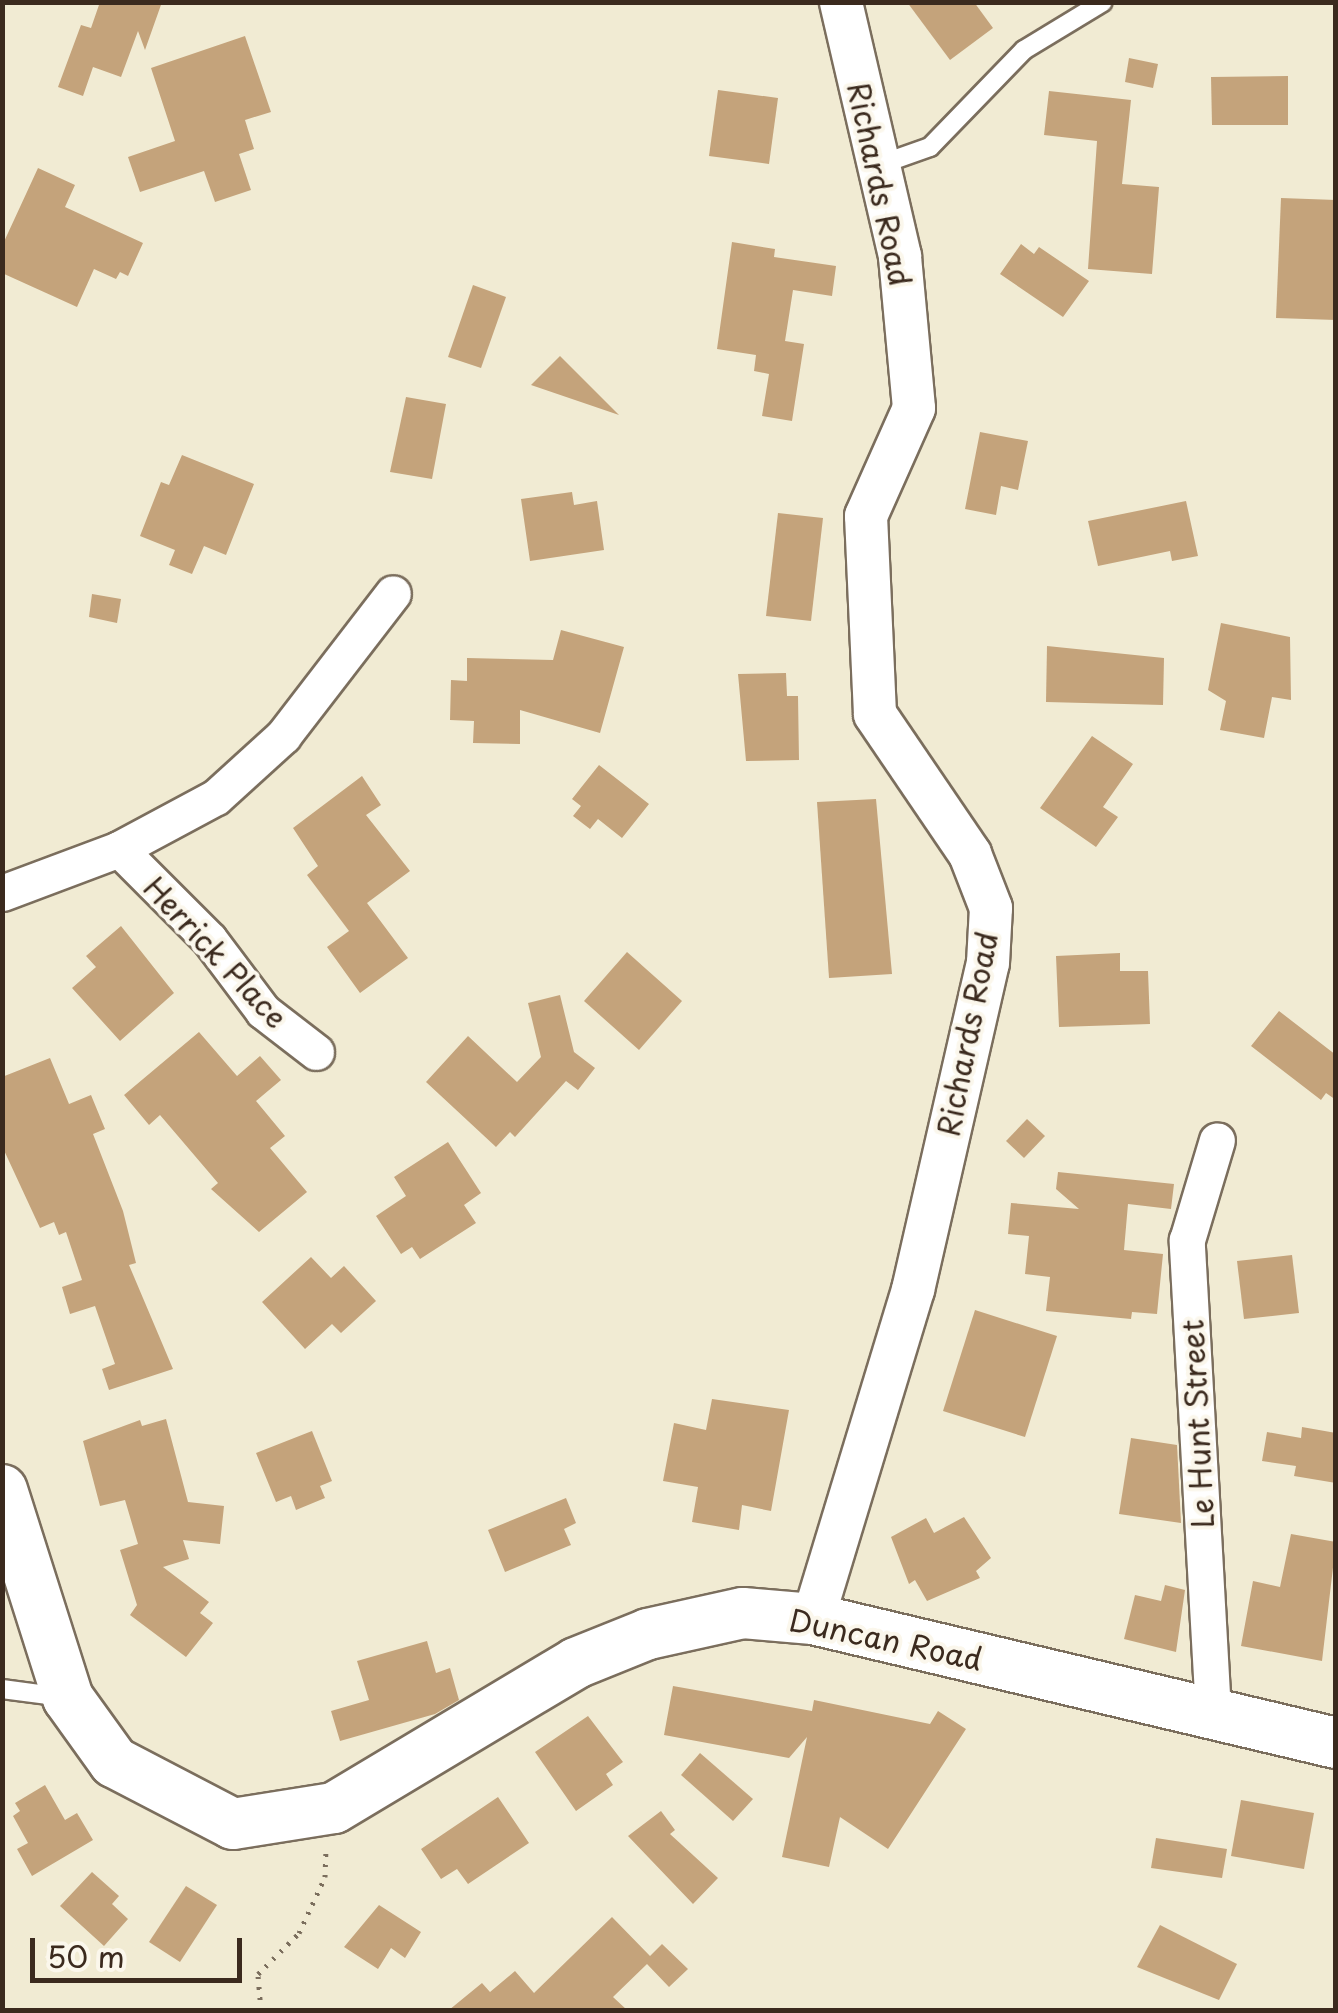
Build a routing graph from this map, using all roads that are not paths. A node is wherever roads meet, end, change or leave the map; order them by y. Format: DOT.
graph roads {
  1 [pos="841,2"];
  2 [pos="1104,2"];
  3 [pos="879,166"];
  4 [pos="393,592"];
  5 [pos="119,849"];
  6 [pos="2,893"];
  7 [pos="316,1052"];
  8 [pos="1218,1140"];
  9 [pos="2,1490"];
  10 [pos="813,1619"];
  11 [pos="2,1689"];
  12 [pos="68,1698"];
  13 [pos="1213,1712"];
  14 [pos="1336,1743"];
  1 -- 3 [label="street, Richards Road"];
  2 -- 3 [label="lane"];
  3 -- 10 [label="street, Richards Road"];
  4 -- 5 [label="street"];
  5 -- 6 [label="street"];
  5 -- 7 [label="street, Herrick Place"];
  8 -- 13 [label="street, Le Hunt Street"];
  9 -- 12 [label="main road, Duncan Road"];
  10 -- 12 [label="main road, Duncan Road"];
  10 -- 13 [label="main road, Duncan Road"];
  11 -- 12 [label="lane"];
  13 -- 14 [label="main road, Duncan Road"];
}
